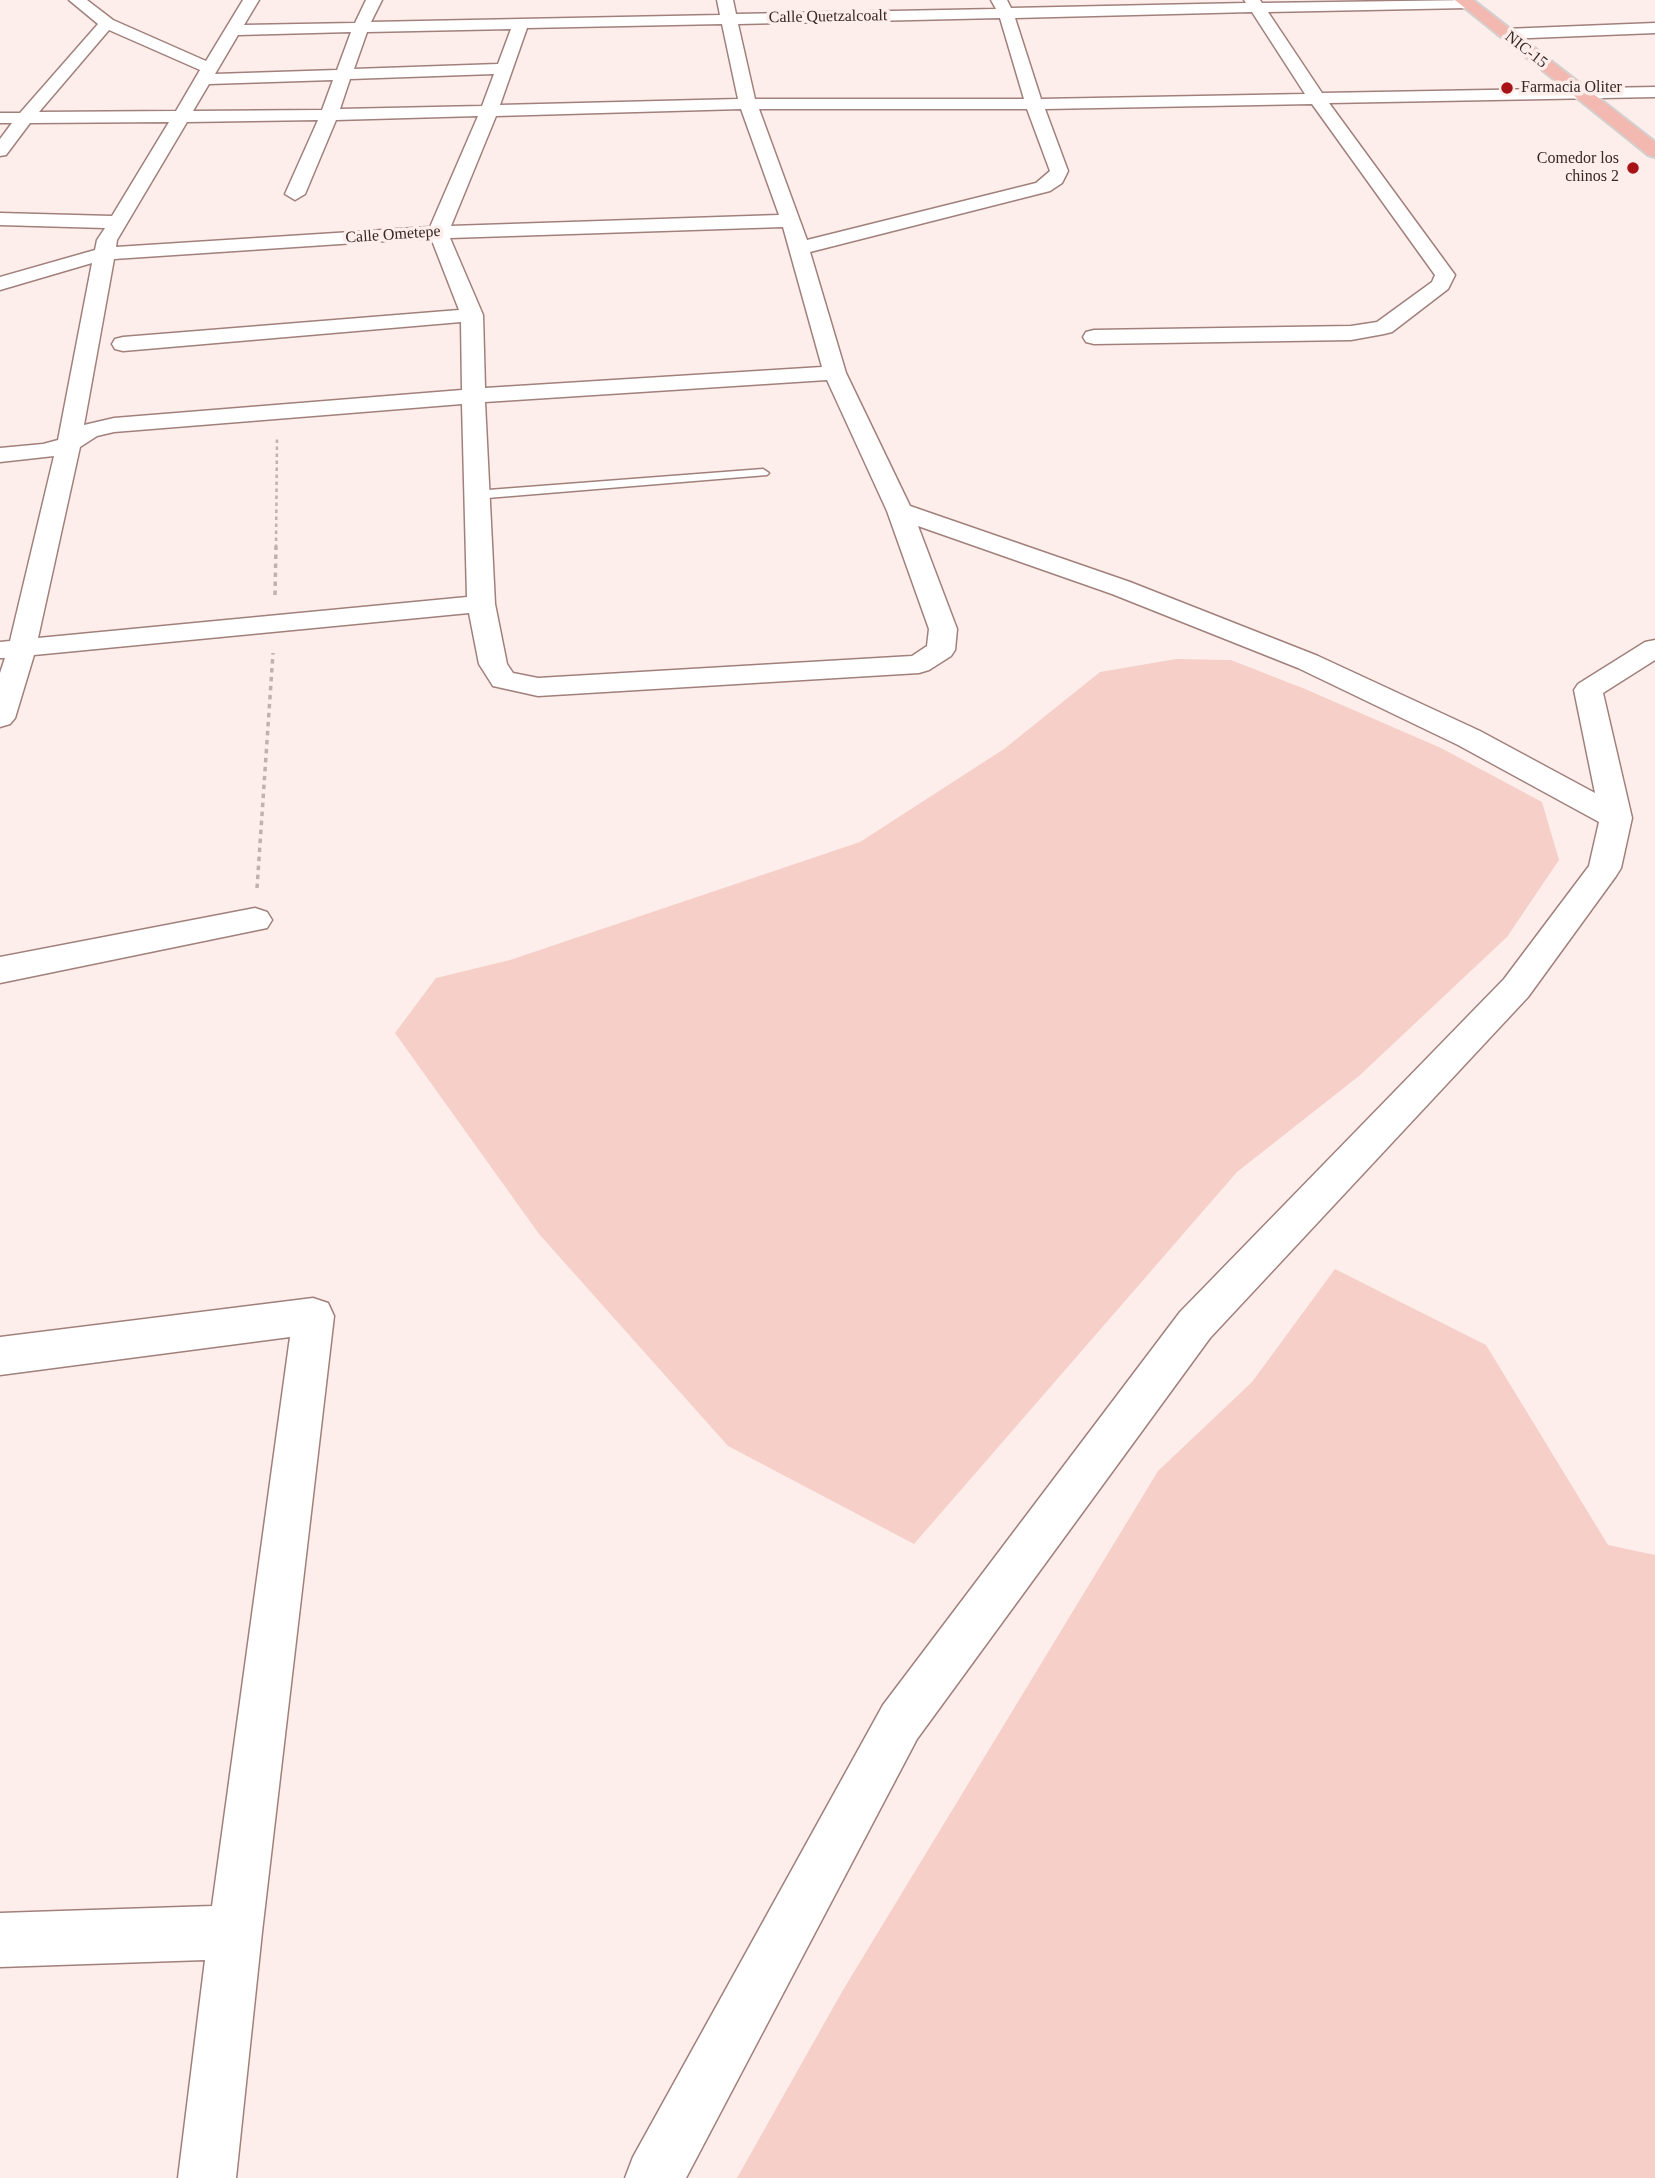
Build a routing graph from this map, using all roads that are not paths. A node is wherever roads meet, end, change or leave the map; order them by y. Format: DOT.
graph roads {
  1 [pos="78,0"];
  2 [pos="251,0"];
  3 [pos="374,0"];
  4 [pos="1465,1"];
  5 [pos="1255,4"];
  6 [pos="1003,6"];
  7 [pos="726,10"];
  8 [pos="107,23"];
  9 [pos="521,24"];
  10 [pos="361,27"];
  11 [pos="1655,28"];
  12 [pos="231,30"];
  13 [pos="1505,34"];
  14 [pos="505,69"];
  15 [pos="205,74"];
  16 [pos="344,74"];
  17 [pos="1655,92"];
  18 [pos="1581,93"];
  19 [pos="1317,99"];
  20 [pos="748,104"];
  21 [pos="1034,104"];
  22 [pos="489,111"];
  23 [pos="329,115"];
  24 [pos="181,116"];
  25 [pos="0,118"];
  26 [pos="25,118"];
  27 [pos="0,150"];
  28 [pos="1655,151"];
  29 [pos="295,194"];
  30 [pos="0,219"];
  31 [pos="791,220"];
  32 [pos="117,222"];
  33 [pos="438,232"];
  34 [pos="800,248"];
  35 [pos="103,254"];
  36 [pos="0,284"];
  37 [pos="472,315"];
  38 [pos="1094,337"];
  39 [pos="123,344"];
  40 [pos="835,373"];
  41 [pos="474,396"];
  42 [pos="69,444"];
  43 [pos="0,455"];
  44 [pos="763,472"];
  45 [pos="475,495"];
  46 [pos="900,511"];
  47 [pos="481,604"];
  48 [pos="1655,648"];
  49 [pos="11,649"];
  50 [pos="0,718"];
  51 [pos="1616,818"];
  52 [pos="255,920"];
  53 [pos="0,970"];
  54 [pos="0,1356"];
  55 [pos="235,1932"];
  56 [pos="0,1940"];
  57 [pos="207,2178"];
  58 [pos="654,2178"];
  1 -- 8 [label="street"];
  2 -- 12 [label="street"];
  3 -- 10 [label="street"];
  4 -- 5 [label="street, Calle Quetzalcoalt"];
  4 -- 13 [label="highway, NIC-15 / NIC-15"];
  5 -- 6 [label="street, Calle Quetzalcoalt"];
  5 -- 19 [label="street"];
  6 -- 7 [label="street, Calle Quetzalcoalt"];
  6 -- 21 [label="street"];
  7 -- 9 [label="street, Calle Quetzalcoalt"];
  7 -- 20 [label="street"];
  8 -- 15 [label="street"];
  8 -- 26 [label="street"];
  9 -- 10 [label="street, Calle Quetzalcoalt"];
  9 -- 14 [label="street"];
  10 -- 12 [label="street, Calle Quetzalcoalt"];
  10 -- 16 [label="street"];
  11 -- 13 [label="street"];
  12 -- 15 [label="street"];
  13 -- 18 [label="highway, NIC-15 / NIC-15"];
  14 -- 16 [label="street"];
  14 -- 22 [label="street"];
  15 -- 16 [label="street"];
  15 -- 24 [label="street"];
  16 -- 23 [label="street"];
  17 -- 18 [label="street"];
  18 -- 19 [label="street"];
  18 -- 28 [label="highway, NIC-15 / NIC-15"];
  19 -- 21 [label="street"];
  19 -- 38 [label="street"];
  20 -- 21 [label="street"];
  20 -- 22 [label="street"];
  20 -- 31 [label="street"];
  21 -- 34 [label="street"];
  22 -- 23 [label="street"];
  22 -- 33 [label="street"];
  23 -- 24 [label="street"];
  23 -- 29 [label="street"];
  24 -- 26 [label="street"];
  24 -- 32 [label="street"];
  25 -- 26 [label="street"];
  26 -- 27 [label="street"];
  30 -- 32 [label="street"];
  31 -- 33 [label="street, Calle Ometepe"];
  31 -- 34 [label="street"];
  32 -- 35 [label="street"];
  33 -- 35 [label="street, Calle Ometepe"];
  33 -- 37 [label="street"];
  34 -- 40 [label="street"];
  35 -- 36 [label="street, Calle Ometepe"];
  35 -- 42 [label="street"];
  37 -- 39 [label="street"];
  37 -- 41 [label="street"];
  40 -- 41 [label="street"];
  40 -- 46 [label="street"];
  41 -- 42 [label="street"];
  41 -- 45 [label="street"];
  42 -- 43 [label="street"];
  42 -- 49 [label="street"];
  44 -- 45 [label="lane"];
  45 -- 47 [label="street"];
  46 -- 47 [label="street"];
  46 -- 51 [label="street"];
  47 -- 49 [label="street"];
  48 -- 51 [label="street"];
  49 -- 50 [label="street"];
  51 -- 58 [label="street"];
  52 -- 53 [label="street"];
  54 -- 55 [label="street"];
  55 -- 56 [label="street"];
  55 -- 57 [label="street"];
}
